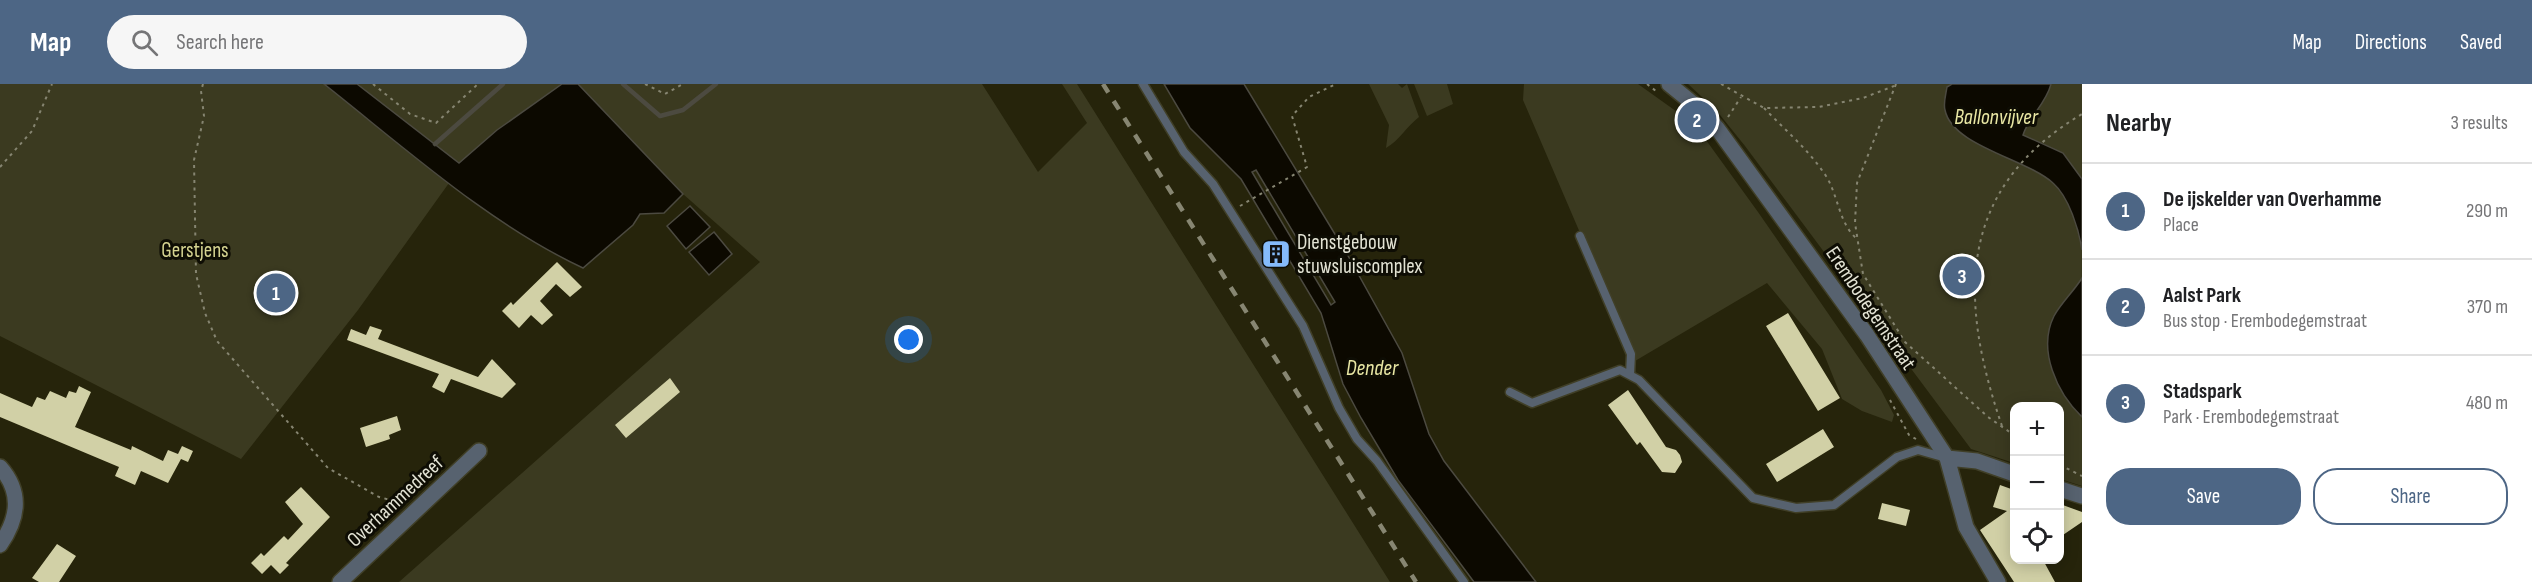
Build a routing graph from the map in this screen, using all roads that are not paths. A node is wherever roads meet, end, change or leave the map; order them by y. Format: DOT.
graph roads {
  1 [pos="1143,84"];
  2 [pos="1669,84"];
  3 [pos="1580,236"];
  4 [pos="1630,375"];
  5 [pos="1510,392"];
  6 [pos="479,452"];
  7 [pos="1947,458"];
  8 [pos="0,467"];
  9 [pos="2010,473"];
  10 [pos="2064,490"];
  11 [pos="2082,496"];
  12 [pos="0,545"];
  13 [pos="340,582"];
  14 [pos="1464,582"];
  15 [pos="1998,582"];
  1 -- 14 [label="lane"];
  2 -- 7 [label="street, Erembodegemstraat"];
  3 -- 4 [label="lane"];
  4 -- 5 [label="lane"];
  4 -- 7 [label="lane"];
  6 -- 13 [label="street, Overhammedreef"];
  7 -- 9 [label="street"];
  7 -- 15 [label="street, Erembodegemstraat"];
  8 -- 12 [label="street"];
  10 -- 11 [label="street"];
}
